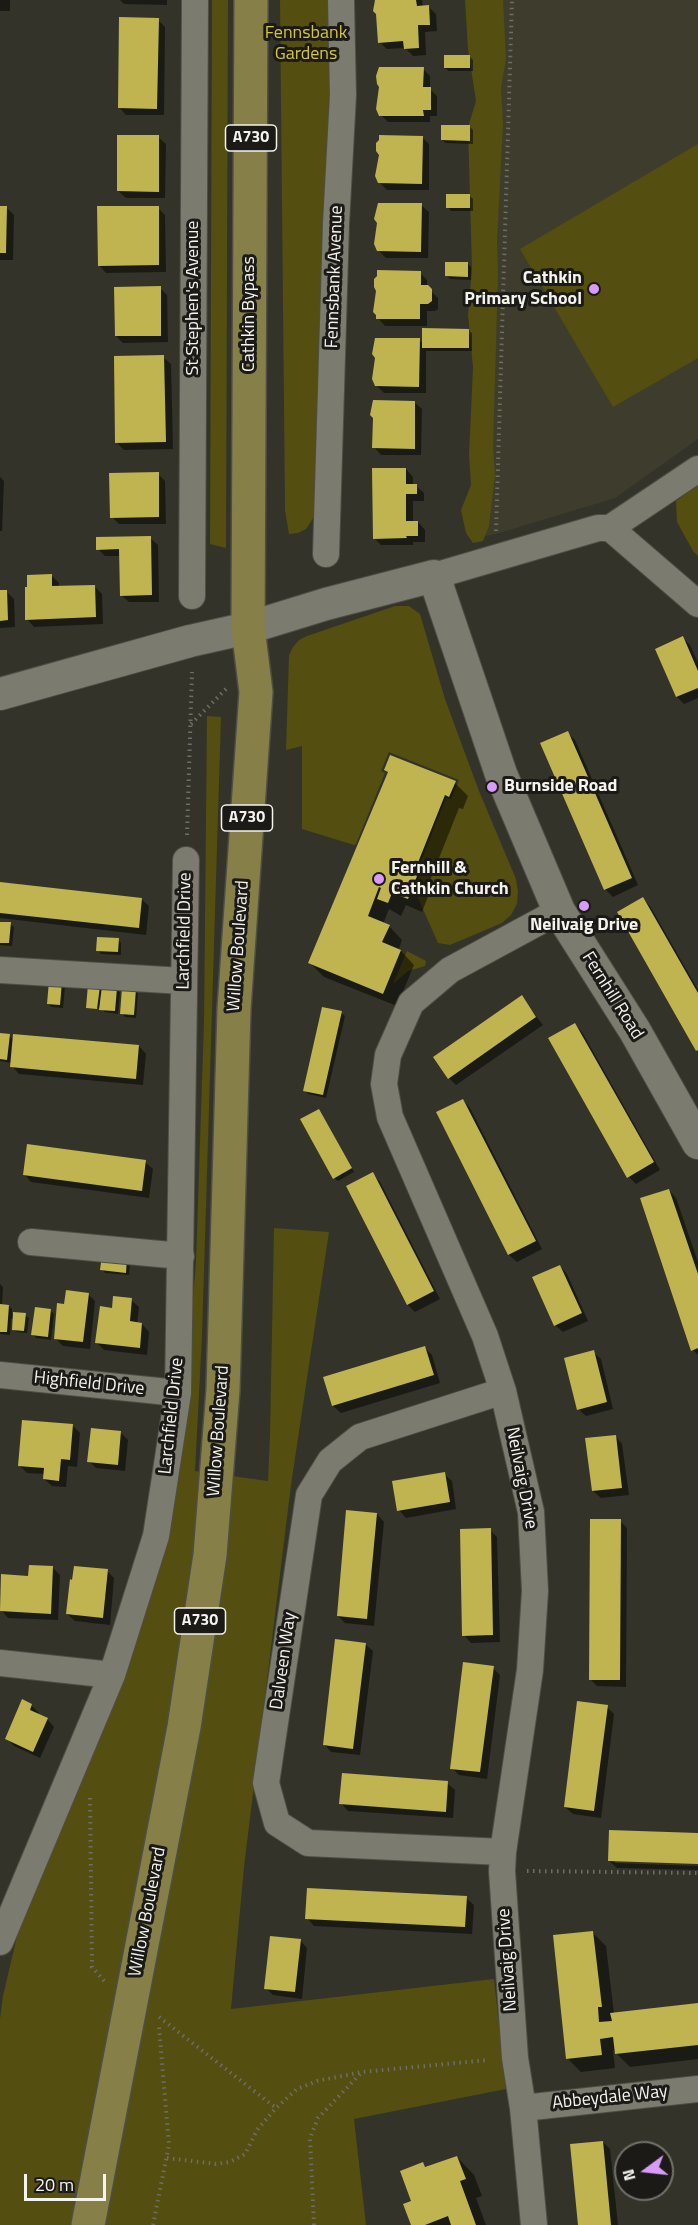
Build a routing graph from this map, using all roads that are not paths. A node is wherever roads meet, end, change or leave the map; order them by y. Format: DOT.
graph roads {
  1 [pos="195,0"];
  2 [pos="251,0"];
  3 [pos="341,0"];
  4 [pos="698,469"];
  5 [pos="610,528"];
  6 [pos="326,554"];
  7 [pos="434,576"];
  8 [pos="192,596"];
  9 [pos="698,604"];
  10 [pos="248,628"];
  11 [pos="0,694"];
  12 [pos="186,860"];
  13 [pos="559,911"];
  14 [pos="0,970"];
  15 [pos="183,981"];
  16 [pos="698,1143"];
  17 [pos="31,1242"];
  18 [pos="181,1256"];
  19 [pos="0,1375"];
  20 [pos="503,1390"];
  21 [pos="178,1393"];
  22 [pos="0,1663"];
  23 [pos="112,1675"];
  24 [pos="502,1861"];
  25 [pos="0,1942"];
  26 [pos="698,2089"];
  27 [pos="523,2108"];
  28 [pos="88,2225"];
  29 [pos="534,2225"];
  1 -- 8 [label="street, St Stephen's Avenue"];
  2 -- 10 [label="main road, Cathkin Bypass / A730"];
  3 -- 6 [label="street, Fennsbank Avenue"];
  4 -- 5 [label="street"];
  5 -- 7 [label="street"];
  5 -- 9 [label="street"];
  7 -- 10 [label="street"];
  7 -- 13 [label="street, Fernhill Road"];
  10 -- 11 [label="street"];
  10 -- 28 [label="main road, Willow Boulevard / A730"];
  12 -- 15 [label="street, Larchfield Drive"];
  13 -- 16 [label="street, Fernhill Road"];
  13 -- 20 [label="street, Neilvaig Drive"];
  14 -- 15 [label="street"];
  15 -- 18 [label="street, Larchfield Drive"];
  17 -- 18 [label="street"];
  18 -- 21 [label="street, Larchfield Drive"];
  19 -- 21 [label="street, Highfield Drive"];
  20 -- 24 [label="street, Neilvaig Drive"];
  20 -- 24 [label="street, Dalveen Way"];
  21 -- 23 [label="street, Larchfield Drive"];
  22 -- 23 [label="street"];
  23 -- 25 [label="street, Larchfield Drive"];
  24 -- 27 [label="street, Neilvaig Drive"];
  26 -- 27 [label="street, Abbeydale Way"];
  27 -- 29 [label="street, Neilvaig Drive"];
}
